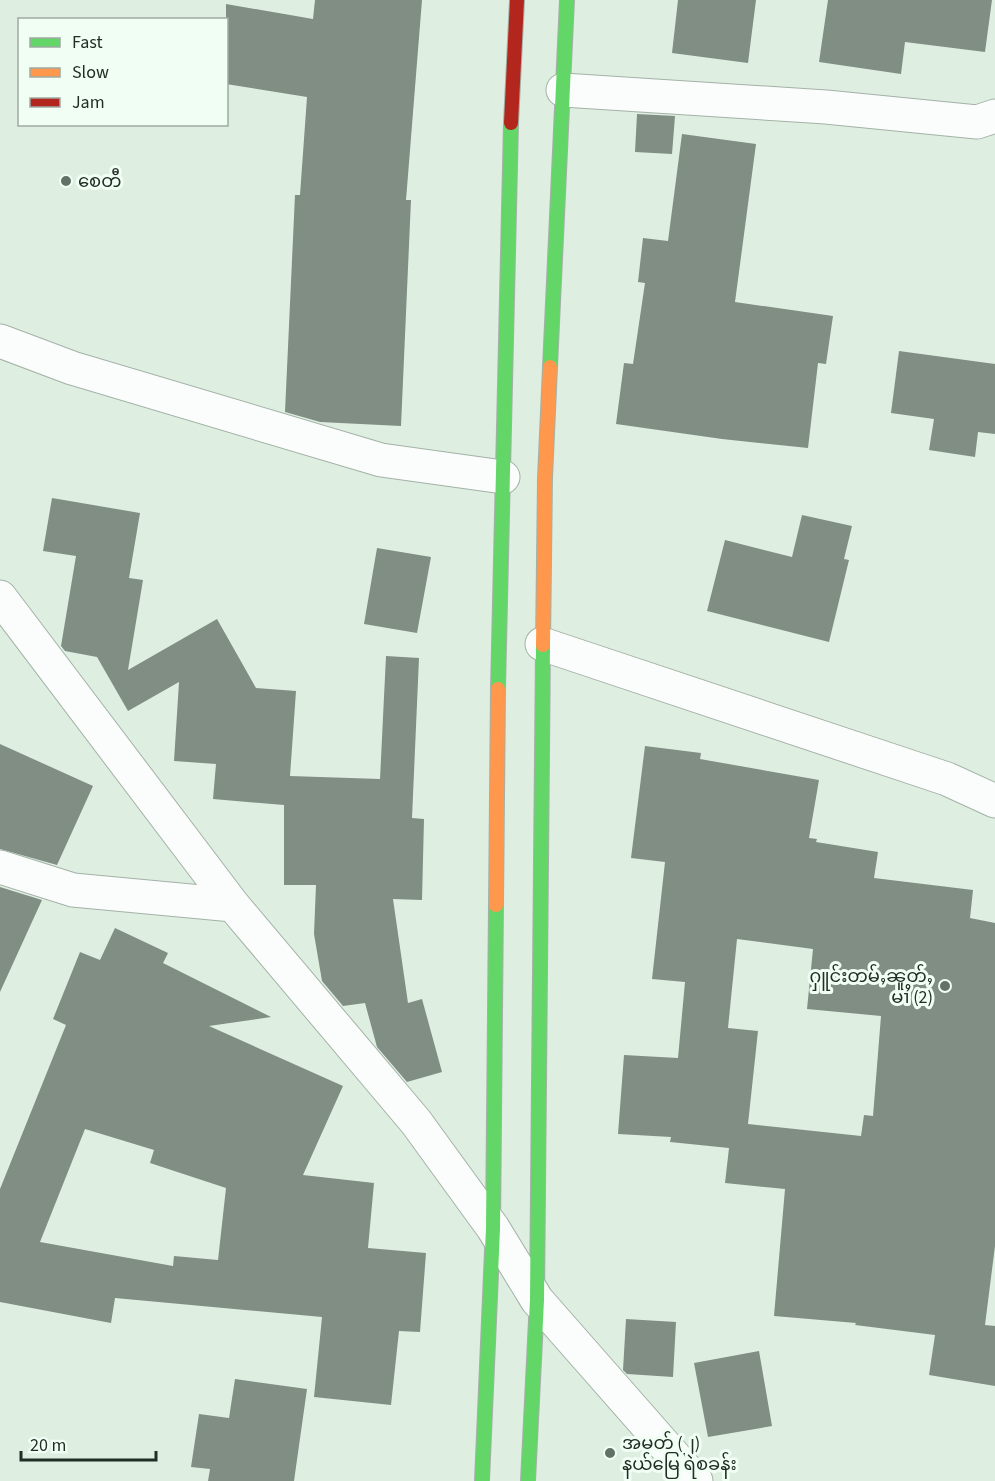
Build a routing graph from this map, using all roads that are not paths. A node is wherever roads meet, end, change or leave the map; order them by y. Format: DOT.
graph roads {
  1 [pos="517,0"];
  2 [pos="567,0"];
  3 [pos="563,90"];
  4 [pos="995,116"];
  5 [pos="0,341"];
  6 [pos="503,477"];
  7 [pos="0,597"];
  8 [pos="542,644"];
  9 [pos="995,801"];
  10 [pos="0,867"];
  11 [pos="233,905"];
  12 [pos="493,1228"];
  13 [pos="537,1300"];
  14 [pos="482,1481"];
  15 [pos="528,1481"];
  16 [pos="696,1481"];
  1 -- 6 [label="main road"];
  2 -- 3 [label="main road"];
  3 -- 4 [label="street"];
  3 -- 8 [label="main road"];
  5 -- 6 [label="street"];
  6 -- 12 [label="main road"];
  7 -- 11 [label="street"];
  8 -- 9 [label="street"];
  8 -- 13 [label="main road"];
  10 -- 11 [label="street"];
  11 -- 12 [label="street"];
  12 -- 13 [label="street"];
  12 -- 14 [label="main road"];
  13 -- 15 [label="main road"];
  13 -- 16 [label="street"];
}
